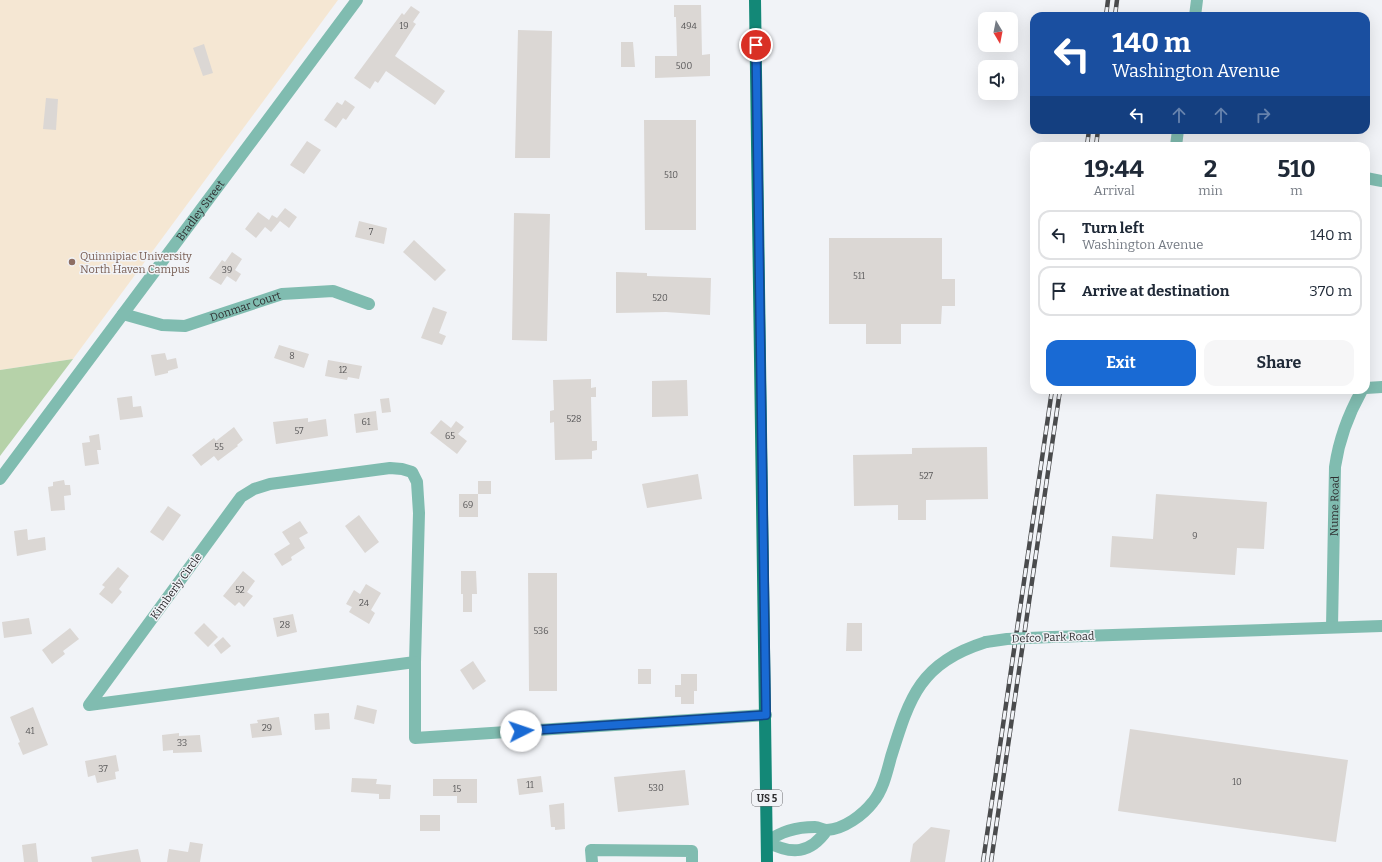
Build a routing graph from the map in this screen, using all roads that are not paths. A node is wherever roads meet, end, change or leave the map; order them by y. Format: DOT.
graph roads {
  1 [pos="357,0"];
  2 [pos="755,0"];
  3 [pos="1197,0"];
  4 [pos="1196,12"];
  5 [pos="1370,178"];
  6 [pos="1382,180"];
  7 [pos="369,304"];
  8 [pos="122,314"];
  9 [pos="1382,387"];
  10 [pos="1370,388"];
  11 [pos="1360,394"];
  12 [pos="0,479"];
  13 [pos="1382,626"];
  14 [pos="1332,627"];
  15 [pos="415,662"];
  16 [pos="766,715"];
  17 [pos="827,830"];
  18 [pos="767,842"];
  19 [pos="592,862"];
  20 [pos="692,862"];
  21 [pos="767,862"];
  1 -- 8 [label="street, Bradley Street"];
  2 -- 16 [label="main road, US 5"];
  3 -- 4 [label="street"];
  5 -- 6 [label="street"];
  7 -- 8 [label="street, Donmar Court"];
  8 -- 12 [label="street, Bradley Street"];
  9 -- 10 [label="street"];
  11 -- 14 [label="street, Nume Road"];
  13 -- 14 [label="street, Defco Park Road"];
  14 -- 17 [label="street, Defco Park Road, bridge"];
  15 -- 15 [label="street, Kimberly Circle"];
  15 -- 16 [label="street, Kimberly Circle"];
  16 -- 18 [label="main road, US 5"];
  17 -- 18 [label="street, Defco Park Road"];
  17 -- 18 [label="street, Defco Park Road"];
  18 -- 21 [label="main road, US 5"];
  19 -- 20 [label="street"];
}
